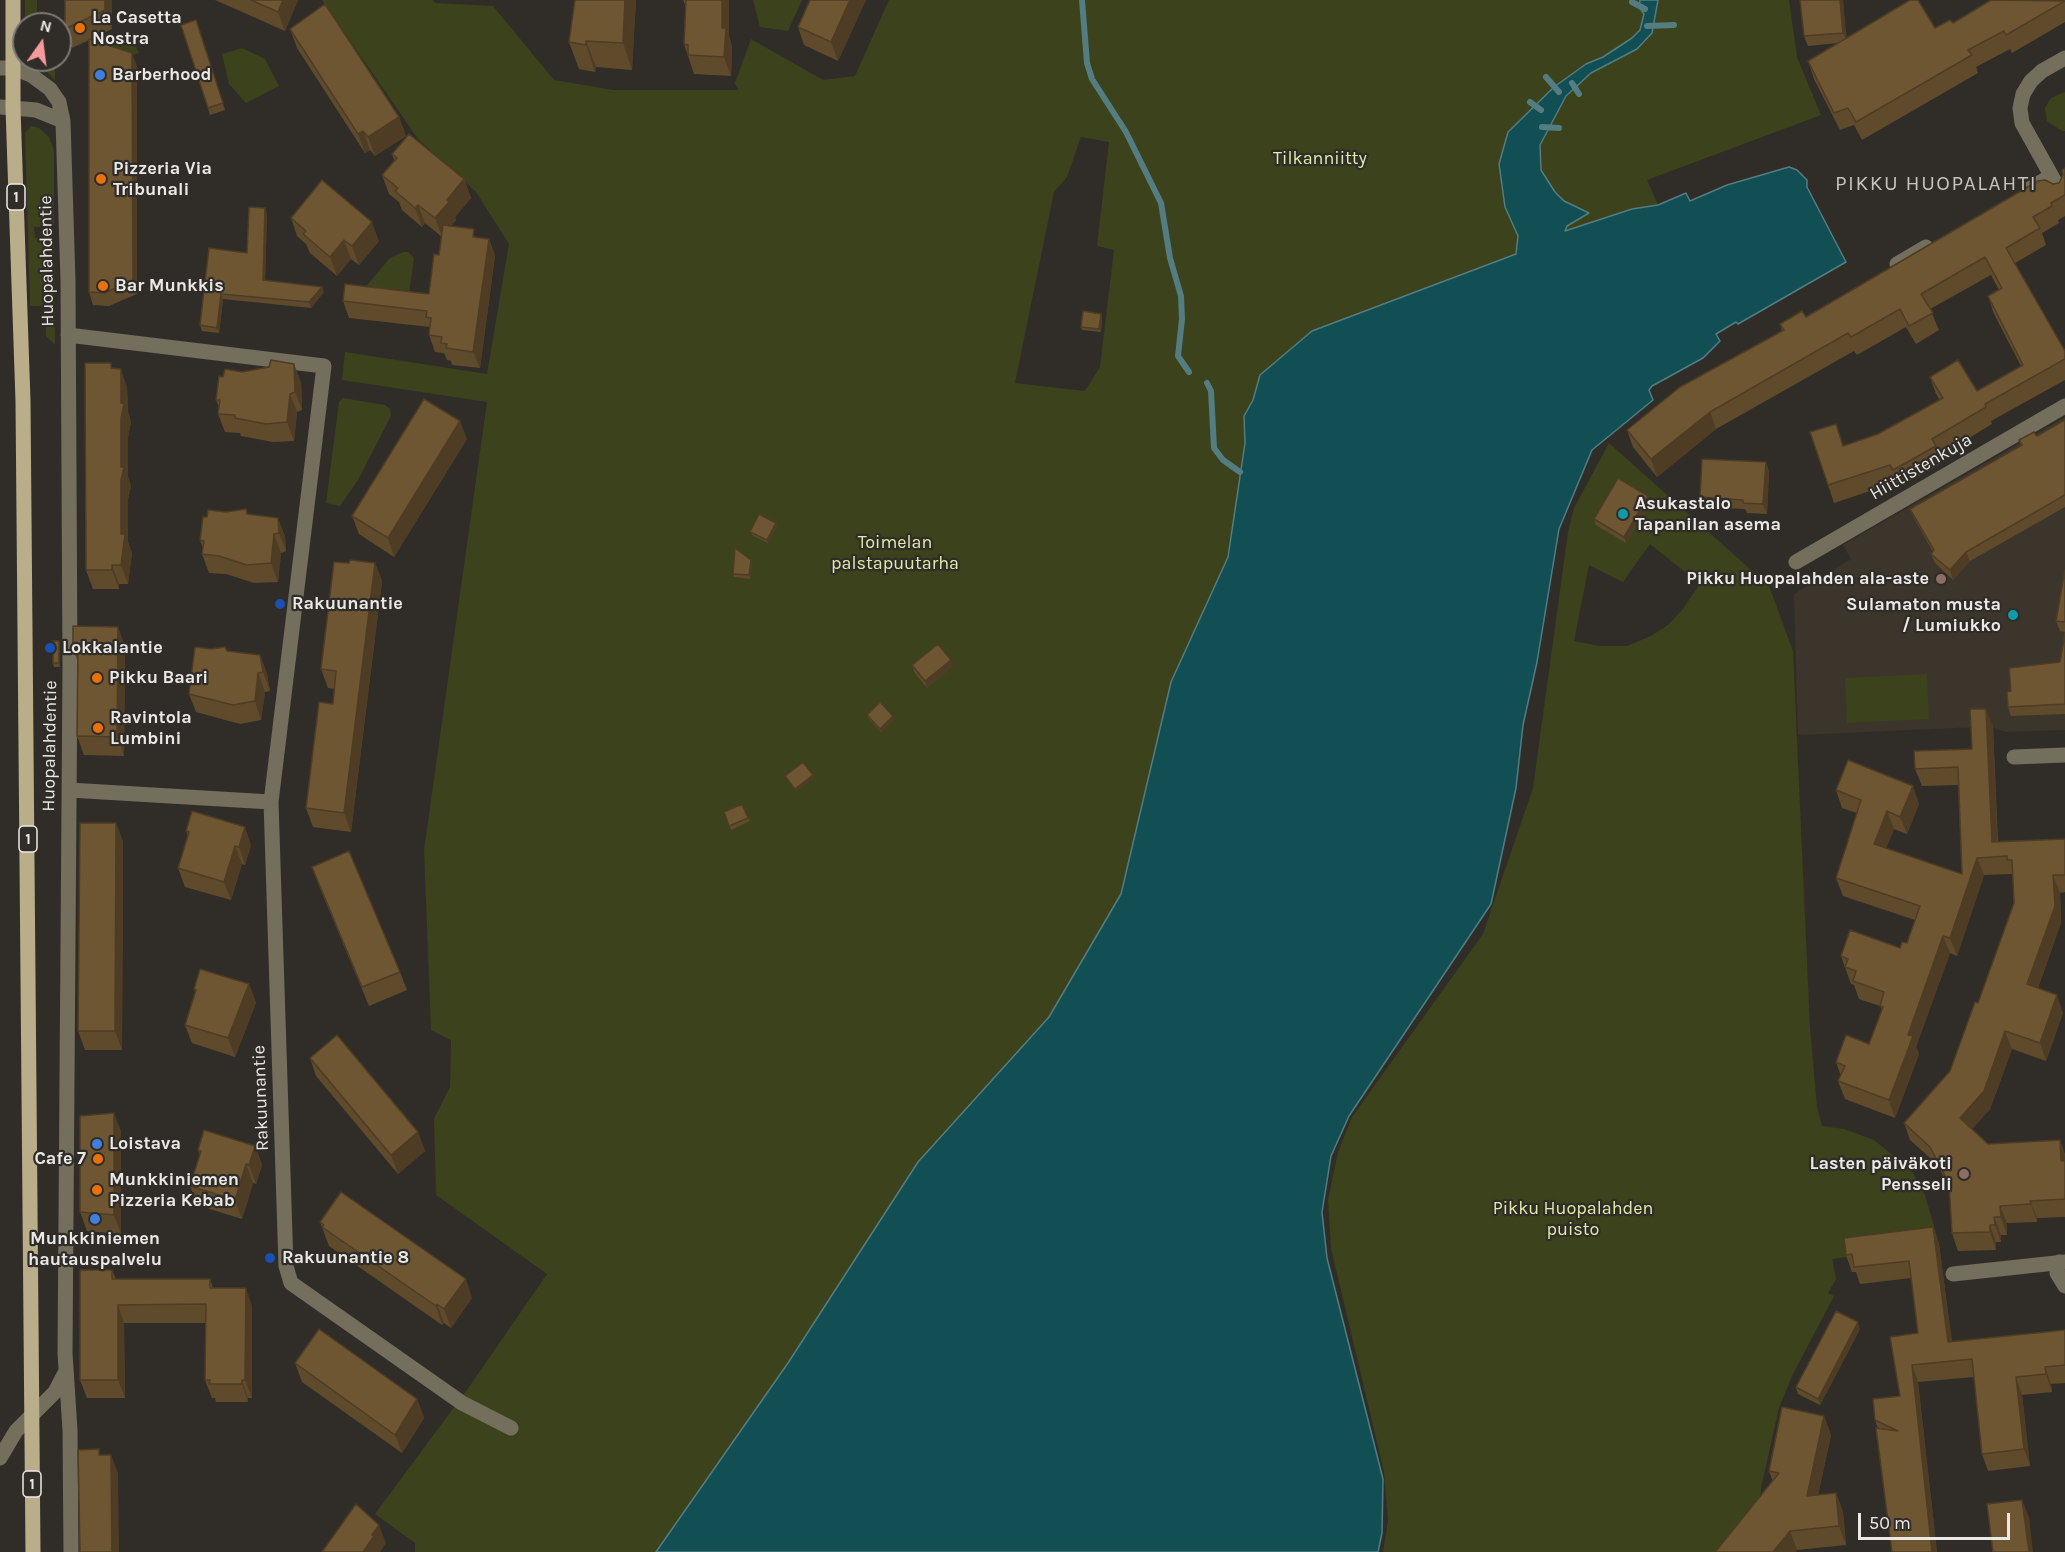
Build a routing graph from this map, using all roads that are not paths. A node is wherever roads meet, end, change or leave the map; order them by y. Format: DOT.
graph roads {
  1 [pos="13,0"];
  2 [pos="2065,58"];
  3 [pos="7,68"];
  4 [pos="7,107"];
  5 [pos="63,121"];
  6 [pos="2051,177"];
  7 [pos="2060,192"];
  8 [pos="2014,198"];
  9 [pos="1937,241"];
  10 [pos="1897,264"];
  11 [pos="68,335"];
  12 [pos="2065,406"];
  13 [pos="1796,562"];
  14 [pos="2065,754"];
  15 [pos="2014,757"];
  16 [pos="69,790"];
  17 [pos="271,802"];
  18 [pos="2062,1262"];
  19 [pos="1953,1274"];
  20 [pos="2065,1286"];
  21 [pos="66,1371"];
  22 [pos="32,1416"];
  23 [pos="511,1428"];
  24 [pos="0,1458"];
  25 [pos="33,1552"];
  26 [pos="71,1552"];
  1 -- 3 [label="main road, Huopalahdentie / 1"];
  2 -- 6 [label="street"];
  3 -- 4 [label="main road, Huopalahdentie / 1"];
  3 -- 5 [label="street, Huopalahdentie"];
  4 -- 5 [label="street"];
  4 -- 22 [label="main road, Huopalahdentie / 1"];
  5 -- 11 [label="street, Huopalahdentie"];
  6 -- 7 [label="street"];
  6 -- 8 [label="street"];
  9 -- 10 [label="street"];
  11 -- 16 [label="street, Huopalahdentie"];
  11 -- 17 [label="street, Rakuunantie"];
  12 -- 13 [label="street, Hiittistenkuja"];
  14 -- 15 [label="street"];
  16 -- 17 [label="street"];
  16 -- 21 [label="street, Huopalahdentie"];
  17 -- 23 [label="street, Rakuunantie"];
  18 -- 19 [label="street"];
  18 -- 20 [label="street"];
  21 -- 22 [label="street"];
  21 -- 26 [label="street, Huopalahdentie"];
  22 -- 24 [label="street"];
  22 -- 25 [label="main road, Huopalahdentie / 1"];
}
